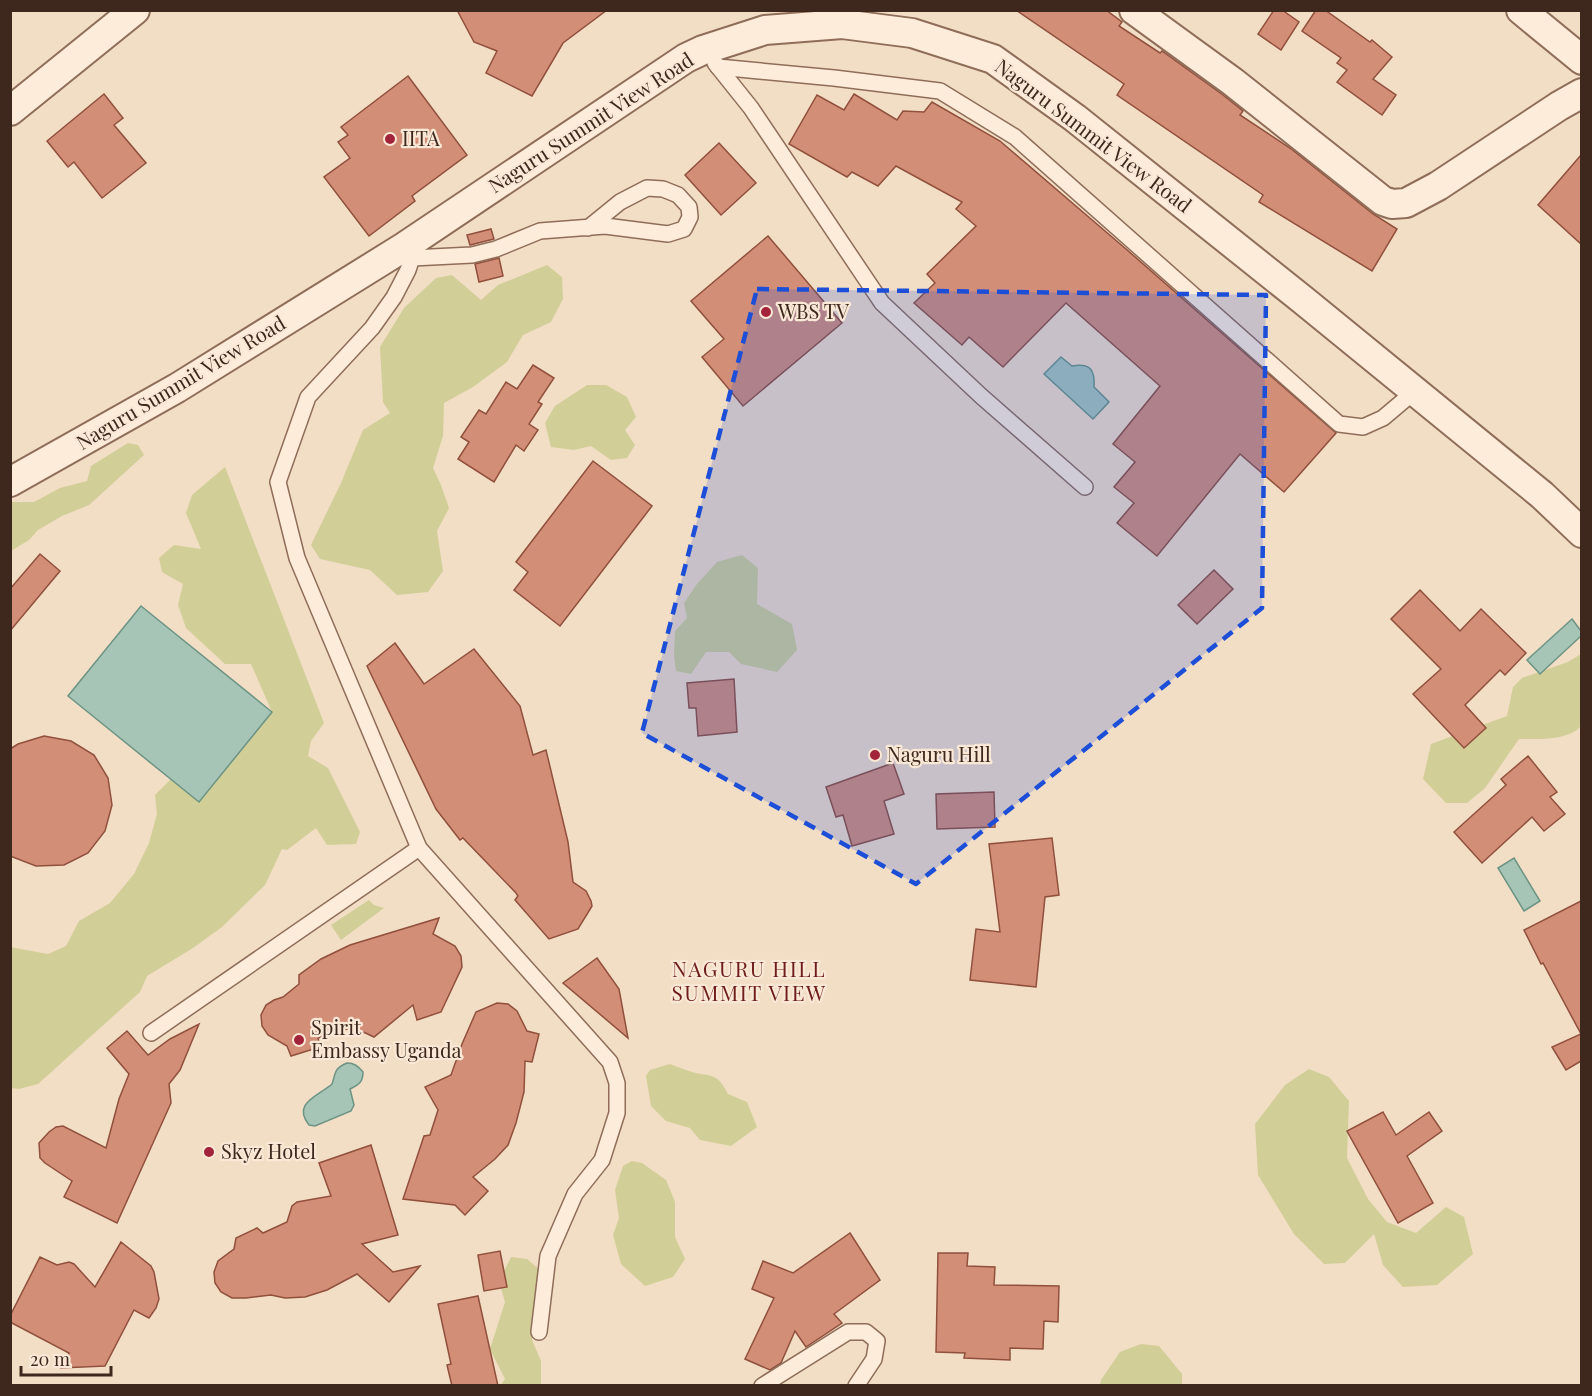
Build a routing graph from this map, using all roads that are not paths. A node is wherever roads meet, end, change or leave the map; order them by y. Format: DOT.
graph roads {
  1 [pos="135,10"];
  2 [pos="1134,10"];
  3 [pos="1521,10"];
  4 [pos="711,58"];
  5 [pos="1581,60"];
  6 [pos="1581,93"];
  7 [pos="10,111"];
  8 [pos="588,228"];
  9 [pos="408,253"];
  10 [pos="1415,391"];
  11 [pos="10,482"];
  12 [pos="1085,487"];
  13 [pos="1581,533"];
  14 [pos="419,848"];
  15 [pos="152,1033"];
  16 [pos="539,1332"];
  17 [pos="762,1386"];
  18 [pos="856,1386"];
  1 -- 7 [label="street"];
  2 -- 6 [label="street"];
  3 -- 5 [label="street"];
  4 -- 9 [label="street, Naguru Summit View Road"];
  4 -- 10 [label="street, Naguru Summit View Road"];
  4 -- 10 [label="lane"];
  4 -- 12 [label="lane"];
  8 -- 8 [label="lane"];
  8 -- 9 [label="lane"];
  9 -- 11 [label="street, Naguru Summit View Road"];
  9 -- 14 [label="lane"];
  10 -- 13 [label="street, Naguru Summit View Road"];
  14 -- 15 [label="lane"];
  14 -- 16 [label="lane"];
  17 -- 18 [label="lane"];
}
